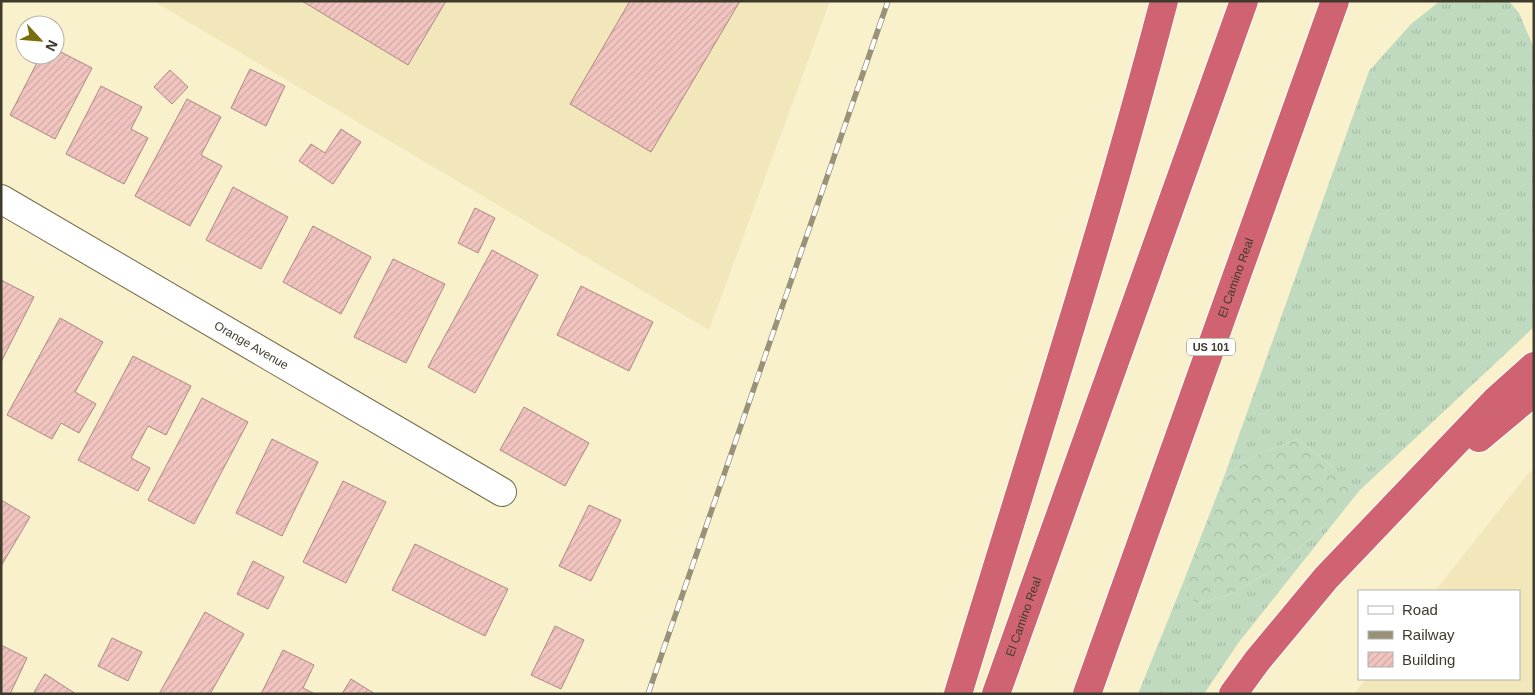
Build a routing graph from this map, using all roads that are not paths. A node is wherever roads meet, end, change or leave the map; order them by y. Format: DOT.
graph roads {
  1 [pos="1164,1"];
  2 [pos="1244,1"];
  3 [pos="1335,1"];
  4 [pos="1,199"];
  5 [pos="1534,366"];
  6 [pos="1534,392"];
  7 [pos="502,492"];
  8 [pos="1396,505"];
  9 [pos="958,694"];
  10 [pos="996,694"];
  11 [pos="1087,694"];
  12 [pos="1233,694"];
  1 -- 9 [label="highway"];
  2 -- 10 [label="highway, El Camino Real"];
  3 -- 11 [label="highway, El Camino Real / US 101"];
  4 -- 7 [label="street, Orange Avenue"];
  5 -- 8 [label="highway"];
  6 -- 8 [label="highway"];
  8 -- 12 [label="highway"];
}
